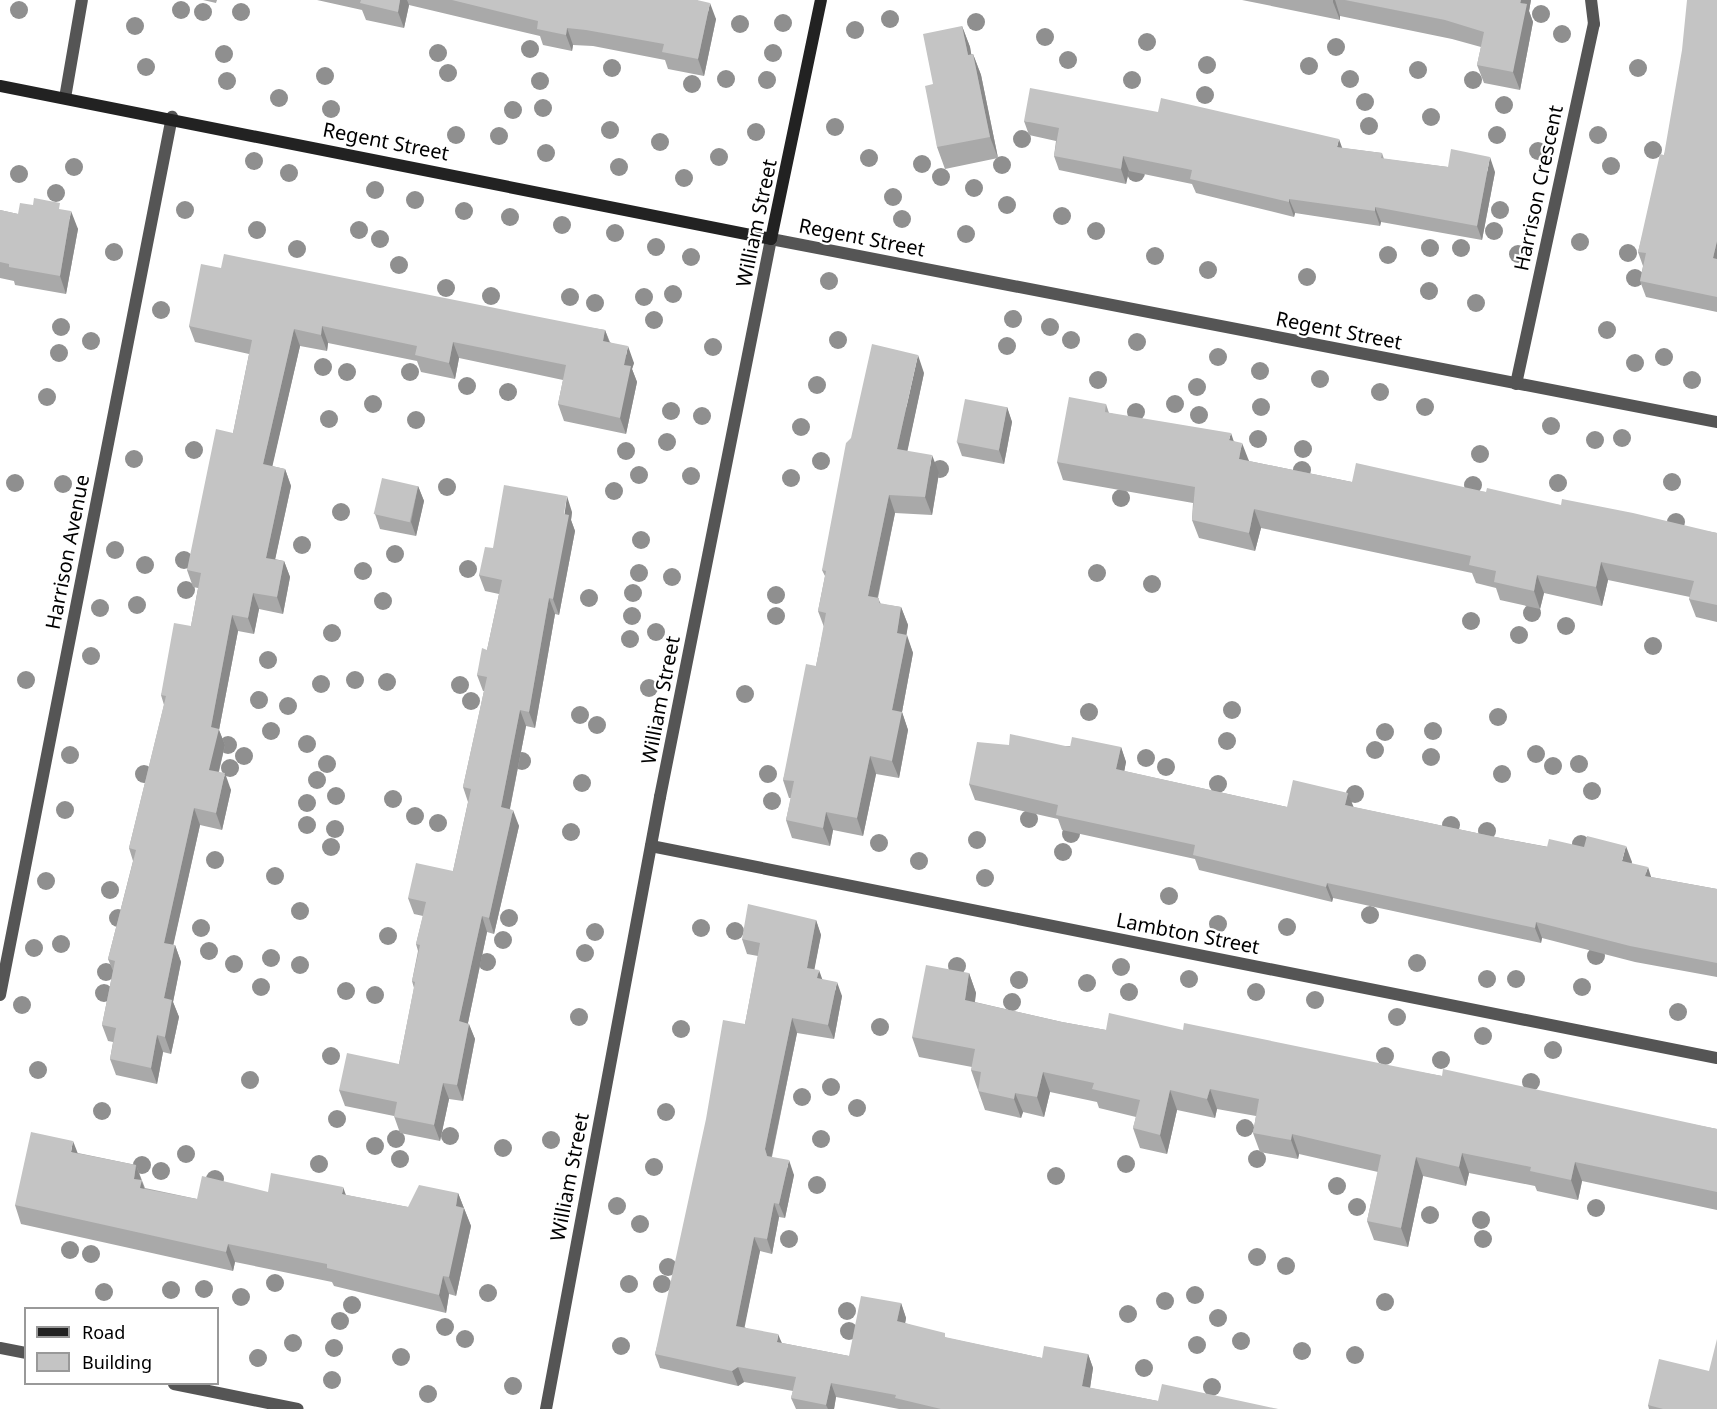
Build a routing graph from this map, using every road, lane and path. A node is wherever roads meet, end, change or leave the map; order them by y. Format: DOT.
graph roads {
  1 [pos="82,0"];
  2 [pos="821,0"];
  3 [pos="1591,0"];
  4 [pos="0,86"];
  5 [pos="65,98"];
  6 [pos="172,117"];
  7 [pos="771,239"];
  8 [pos="1516,384"];
  9 [pos="1717,422"];
  10 [pos="651,846"];
  11 [pos="0,995"];
  12 [pos="1717,1058"];
  13 [pos="0,1348"];
  14 [pos="24,1353"];
  15 [pos="184,1385"];
  16 [pos="298,1409"];
  17 [pos="546,1409"];
  1 -- 5 [label="street"];
  2 -- 7 [label="street, William Street"];
  3 -- 8 [label="street, Harrison Crescent"];
  4 -- 5 [label="street, Regent Street"];
  5 -- 6 [label="street, Regent Street"];
  6 -- 7 [label="street, Regent Street"];
  6 -- 11 [label="street, Harrison Avenue"];
  7 -- 8 [label="street, Regent Street"];
  7 -- 10 [label="street, William Street"];
  8 -- 9 [label="street, Regent Street"];
  10 -- 12 [label="street, Lambton Street"];
  10 -- 17 [label="street, William Street"];
  13 -- 14 [label="street"];
  15 -- 16 [label="street"];
}
